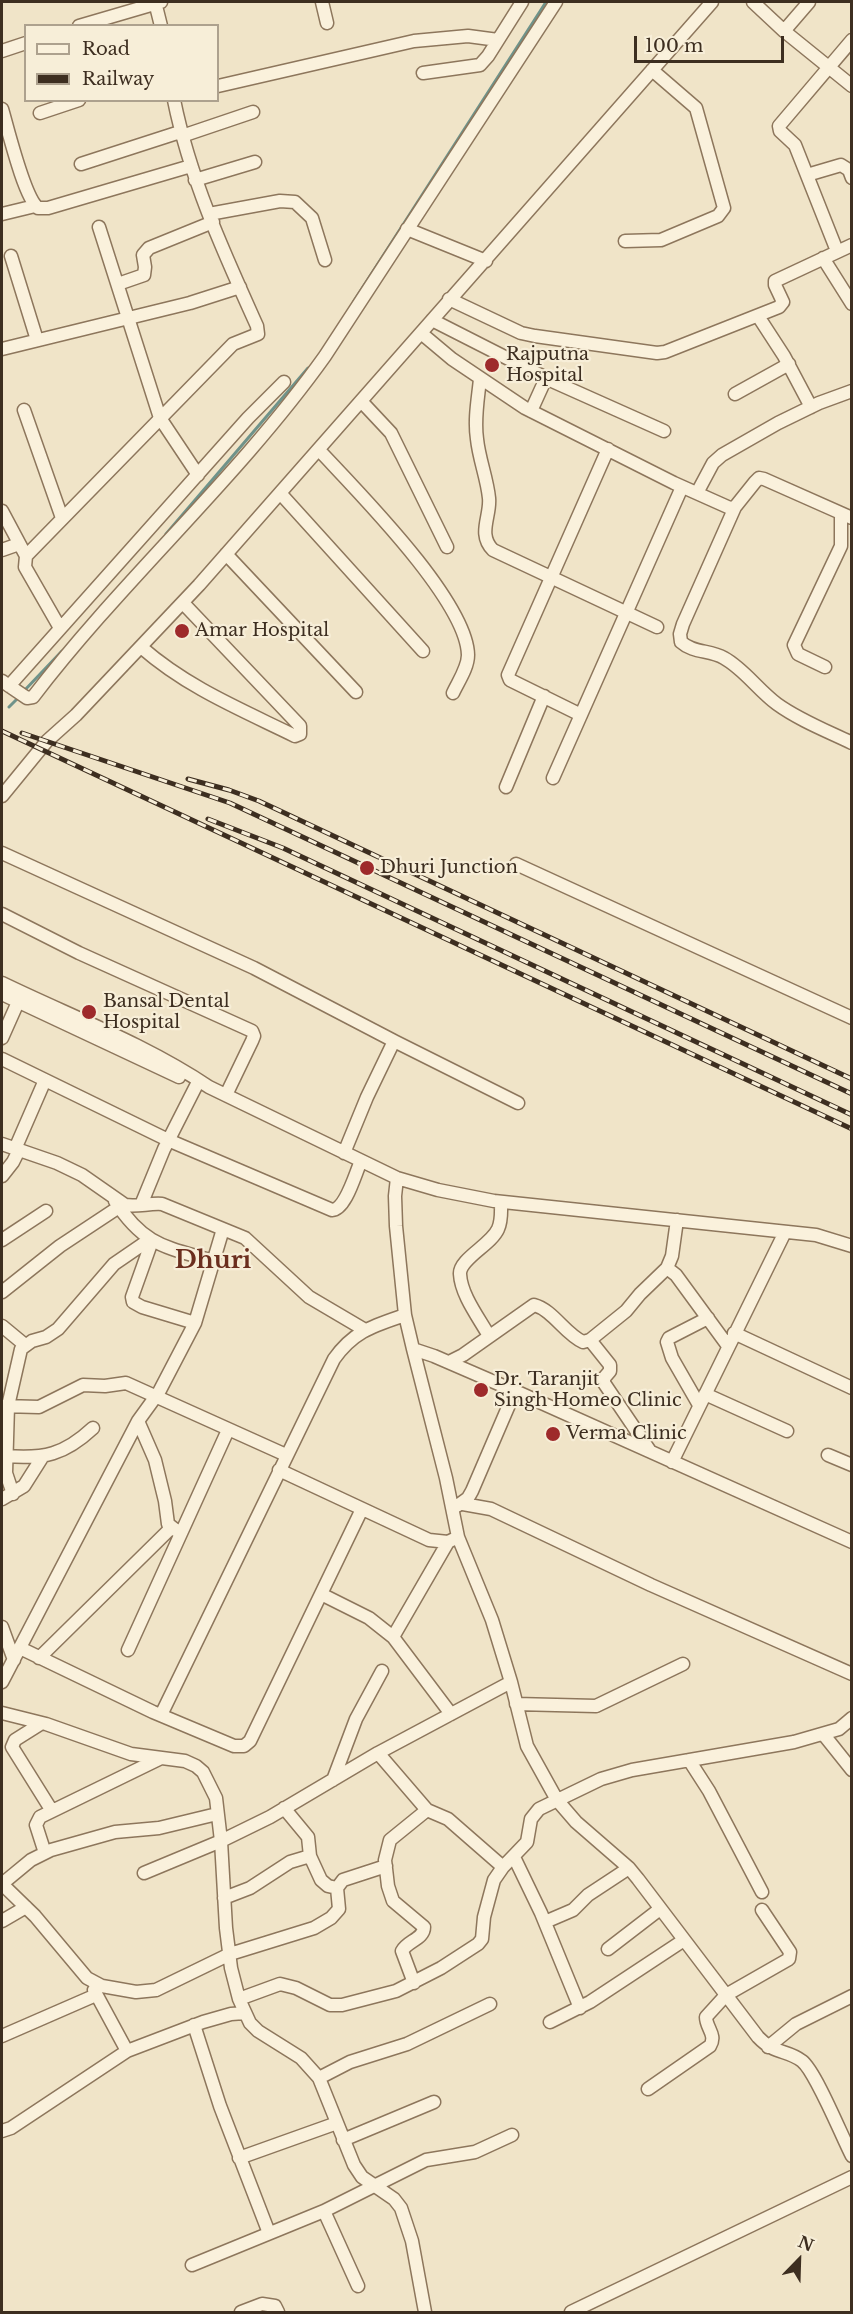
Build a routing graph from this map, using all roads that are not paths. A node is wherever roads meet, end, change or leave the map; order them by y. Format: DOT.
graph roads {
  1 [pos="157,2"];
  2 [pos="322,2"];
  3 [pos="522,2"];
  4 [pos="556,2"];
  5 [pos="712,2"];
  6 [pos="753,2"];
  7 [pos="809,2"];
  8 [pos="327,23"];
  9 [pos="86,24"];
  10 [pos="162,24"];
  11 [pos="784,31"];
  12 [pos="498,40"];
  13 [pos="852,40"];
  14 [pos="24,44"];
  15 [pos="2,51"];
  16 [pos="828,67"];
  17 [pos="652,70"];
  18 [pos="423,73"];
  19 [pos="219,86"];
  20 [pos="852,86"];
  21 [pos="73,102"];
  22 [pos="174,102"];
  23 [pos="2,109"];
  24 [pos="253,112"];
  25 [pos="40,113"];
  26 [pos="181,134"];
  27 [pos="255,162"];
  28 [pos="81,164"];
  29 [pos="191,166"];
  30 [pos="807,175"];
  31 [pos="852,178"];
  32 [pos="195,180"];
  33 [pos="35,206"];
  34 [pos="2,214"];
  35 [pos="211,218"];
  36 [pos="99,227"];
  37 [pos="407,229"];
  38 [pos="625,241"];
  39 [pos="852,245"];
  40 [pos="837,251"];
  41 [pos="11,256"];
  42 [pos="824,258"];
  43 [pos="325,260"];
  44 [pos="486,261"];
  45 [pos="118,284"];
  46 [pos="240,286"];
  47 [pos="449,299"];
  48 [pos="852,304"];
  49 [pos="758,316"];
  50 [pos="129,318"];
  51 [pos="432,320"];
  52 [pos="421,333"];
  53 [pos="37,340"];
  54 [pos="2,349"];
  55 [pos="789,364"];
  56 [pos="546,378"];
  57 [pos="480,379"];
  58 [pos="284,382"];
  59 [pos="851,392"];
  60 [pos="735,394"];
  61 [pos="361,401"];
  62 [pos="810,407"];
  63 [pos="24,410"];
  64 [pos="531,411"];
  65 [pos="160,418"];
  66 [pos="664,431"];
  67 [pos="608,449"];
  68 [pos="319,450"];
  69 [pos="198,475"];
  70 [pos="682,487"];
  71 [pos="697,493"];
  72 [pos="280,494"];
  73 [pos="735,507"];
  74 [pos="2,511"];
  75 [pos="846,516"];
  76 [pos="62,518"];
  77 [pos="19,544"];
  78 [pos="447,547"];
  79 [pos="2,550"];
  80 [pos="226,554"];
  81 [pos="26,556"];
  82 [pos="551,577"];
  83 [pos="183,603"];
  84 [pos="626,614"];
  85 [pos="657,627"];
  86 [pos="60,628"];
  87 [pos="141,647"];
  88 [pos="423,651"];
  89 [pos="825,667"];
  90 [pos="8,685"];
  91 [pos="356,692"];
  92 [pos="453,693"];
  93 [pos="544,696"];
  94 [pos="581,714"];
  95 [pos="852,743"];
  96 [pos="553,778"];
  97 [pos="506,787"];
  98 [pos="2,796"];
  99 [pos="2,853"];
  100 [pos="516,864"];
  101 [pos="2,914"];
  102 [pos="2,983"];
  103 [pos="2,994"];
  104 [pos="18,1002"];
  105 [pos="852,1018"];
  106 [pos="2,1038"];
  107 [pos="394,1041"];
  108 [pos="2,1059"];
  109 [pos="45,1080"];
  110 [pos="203,1085"];
  111 [pos="226,1095"];
  112 [pos="518,1103"];
  113 [pos="168,1140"];
  114 [pos="2,1144"];
  115 [pos="17,1150"];
  116 [pos="344,1153"];
  117 [pos="361,1161"];
  118 [pos="2,1176"];
  119 [pos="397,1178"];
  120 [pos="501,1202"];
  121 [pos="116,1203"];
  122 [pos="141,1205"];
  123 [pos="46,1211"];
  124 [pos="677,1220"];
  125 [pos="223,1229"];
  126 [pos="785,1232"];
  127 [pos="2,1240"];
  128 [pos="150,1240"];
  129 [pos="852,1246"];
  130 [pos="213,1261"];
  131 [pos="668,1268"];
  132 [pos="2,1292"];
  133 [pos="405,1315"];
  134 [pos="708,1318"];
  135 [pos="195,1323"];
  136 [pos="2,1326"];
  137 [pos="365,1330"];
  138 [pos="734,1333"];
  139 [pos="489,1336"];
  140 [pos="590,1340"];
  141 [pos="25,1345"];
  142 [pos="728,1346"];
  143 [pos="413,1348"];
  144 [pos="449,1362"];
  145 [pos="2,1370"];
  146 [pos="15,1370"];
  147 [pos="852,1388"];
  148 [pos="515,1391"];
  149 [pos="705,1394"];
  150 [pos="156,1397"];
  151 [pos="5,1406"];
  152 [pos="699,1406"];
  153 [pos="138,1421"];
  154 [pos="93,1428"];
  155 [pos="228,1430"];
  156 [pos="787,1431"];
  157 [pos="4,1450"];
  158 [pos="651,1451"];
  159 [pos="286,1455"];
  160 [pos="828,1455"];
  161 [pos="43,1456"];
  162 [pos="672,1462"];
  163 [pos="852,1465"];
  164 [pos="279,1470"];
  165 [pos="7,1496"];
  166 [pos="458,1506"];
  167 [pos="362,1509"];
  168 [pos="176,1530"];
  169 [pos="453,1539"];
  170 [pos="852,1542"];
  171 [pos="321,1594"];
  172 [pos="2,1627"];
  173 [pos="393,1637"];
  174 [pos="20,1648"];
  175 [pos="128,1650"];
  176 [pos="39,1658"];
  177 [pos="14,1660"];
  178 [pos="683,1664"];
  179 [pos="382,1671"];
  180 [pos="852,1674"];
  181 [pos="2,1682"];
  182 [pos="511,1682"];
  183 [pos="516,1704"];
  184 [pos="2,1713"];
  185 [pos="451,1714"];
  186 [pos="161,1715"];
  187 [pos="852,1718"];
  188 [pos="42,1723"];
  189 [pos="824,1735"];
  190 [pos="378,1753"];
  191 [pos="162,1758"];
  192 [pos="689,1760"];
  193 [pos="852,1770"];
  194 [pos="333,1780"];
  195 [pos="557,1800"];
  196 [pos="284,1808"];
  197 [pos="427,1810"];
  198 [pos="52,1811"];
  199 [pos="217,1814"];
  200 [pos="221,1841"];
  201 [pos="45,1853"];
  202 [pos="310,1856"];
  203 [pos="514,1857"];
  204 [pos="386,1866"];
  205 [pos="503,1867"];
  206 [pos="629,1868"];
  207 [pos="144,1873"];
  208 [pos="2,1884"];
  209 [pos="337,1888"];
  210 [pos="762,1892"];
  211 [pos="224,1898"];
  212 [pos="26,1907"];
  213 [pos="660,1909"];
  214 [pos="762,1910"];
  215 [pos="2,1921"];
  216 [pos="545,1922"];
  217 [pos="684,1940"];
  218 [pos="608,1949"];
  219 [pos="230,1954"];
  220 [pos="87,1978"];
  221 [pos="414,1983"];
  222 [pos="96,1995"];
  223 [pos="726,1995"];
  224 [pos="852,1996"];
  225 [pos="239,1999"];
  226 [pos="490,2004"];
  227 [pos="580,2008"];
  228 [pos="245,2013"];
  229 [pos="550,2022"];
  230 [pos="194,2025"];
  231 [pos="2,2036"];
  232 [pos="768,2047"];
  233 [pos="127,2051"];
  234 [pos="319,2078"];
  235 [pos="648,2089"];
  236 [pos="434,2102"];
  237 [pos="337,2123"];
  238 [pos="2,2131"];
  239 [pos="512,2135"];
  240 [pos="343,2140"];
  241 [pos="852,2156"];
  242 [pos="240,2158"];
  243 [pos="852,2177"];
  244 [pos="372,2185"];
  245 [pos="324,2211"];
  246 [pos="269,2233"];
  247 [pos="192,2265"];
  248 [pos="358,2286"];
  249 [pos="241,2313"];
  250 [pos="278,2313"];
  251 [pos="424,2313"];
  252 [pos="570,2313"];
  1 -- 9 [label="street"];
  1 -- 10 [label="street"];
  2 -- 8 [label="street"];
  3 -- 12 [label="street"];
  4 -- 37 [label="street"];
  5 -- 17 [label="street"];
  6 -- 11 [label="street"];
  7 -- 11 [label="street"];
  11 -- 16 [label="street"];
  12 -- 18 [label="street"];
  12 -- 19 [label="street"];
  13 -- 16 [label="street"];
  14 -- 15 [label="street"];
  16 -- 20 [label="street"];
  16 -- 30 [label="street"];
  17 -- 38 [label="street"];
  17 -- 44 [label="street"];
  21 -- 25 [label="street"];
  22 -- 26 [label="street"];
  23 -- 33 [label="street"];
  24 -- 26 [label="street"];
  26 -- 28 [label="street"];
  26 -- 29 [label="street"];
  27 -- 32 [label="street"];
  29 -- 32 [label="street"];
  29 -- 33 [label="street"];
  30 -- 31 [label="street"];
  30 -- 40 [label="street"];
  32 -- 35 [label="street"];
  33 -- 34 [label="street"];
  35 -- 43 [label="street"];
  35 -- 45 [label="street"];
  35 -- 46 [label="street"];
  36 -- 45 [label="street"];
  37 -- 44 [label="street"];
  37 -- 90 [label="street"];
  39 -- 40 [label="street"];
  40 -- 42 [label="street"];
  41 -- 53 [label="street"];
  42 -- 48 [label="street"];
  42 -- 49 [label="street"];
  44 -- 47 [label="street"];
  45 -- 50 [label="street"];
  46 -- 50 [label="street"];
  46 -- 65 [label="street"];
  47 -- 49 [label="street"];
  47 -- 51 [label="street"];
  49 -- 55 [label="street"];
  50 -- 53 [label="street"];
  50 -- 65 [label="street"];
  51 -- 52 [label="street"];
  51 -- 56 [label="street"];
  52 -- 57 [label="street"];
  52 -- 61 [label="street"];
  53 -- 54 [label="street"];
  55 -- 60 [label="street"];
  55 -- 62 [label="street"];
  56 -- 64 [label="street"];
  56 -- 66 [label="street"];
  57 -- 64 [label="street"];
  57 -- 82 [label="street"];
  58 -- 69 [label="street"];
  59 -- 62 [label="street"];
  61 -- 68 [label="street"];
  61 -- 78 [label="street"];
  62 -- 71 [label="street"];
  63 -- 76 [label="street"];
  64 -- 67 [label="street"];
  65 -- 69 [label="street"];
  65 -- 76 [label="street"];
  67 -- 70 [label="street"];
  67 -- 82 [label="street"];
  68 -- 72 [label="street"];
  68 -- 92 [label="street"];
  69 -- 86 [label="street"];
  70 -- 71 [label="street"];
  70 -- 84 [label="street"];
  71 -- 73 [label="street"];
  72 -- 80 [label="street"];
  72 -- 88 [label="street"];
  73 -- 75 [label="street"];
  73 -- 95 [label="street"];
  74 -- 77 [label="street"];
  75 -- 89 [label="street"];
  76 -- 81 [label="street"];
  77 -- 79 [label="street"];
  77 -- 81 [label="street"];
  80 -- 83 [label="street"];
  80 -- 91 [label="street"];
  81 -- 86 [label="street"];
  82 -- 84 [label="street"];
  82 -- 93 [label="street"];
  83 -- 87 [label="street"];
  83 -- 87 [label="street"];
  84 -- 85 [label="street"];
  84 -- 94 [label="street"];
  86 -- 90 [label="street"];
  87 -- 98 [label="street"];
  93 -- 94 [label="street"];
  93 -- 97 [label="street"];
  94 -- 96 [label="street"];
  99 -- 107 [label="street"];
  100 -- 105 [label="street"];
  101 -- 111 [label="street"];
  102 -- 110 [label="street"];
  103 -- 104 [label="street"];
  104 -- 106 [label="street"];
  104 -- 110 [label="street"];
  107 -- 112 [label="street"];
  107 -- 116 [label="street"];
  108 -- 109 [label="street"];
  109 -- 113 [label="street"];
  109 -- 115 [label="street"];
  110 -- 111 [label="street"];
  110 -- 113 [label="street"];
  111 -- 116 [label="street"];
  113 -- 117 [label="street"];
  113 -- 122 [label="street"];
  114 -- 115 [label="street"];
  115 -- 118 [label="street"];
  115 -- 121 [label="street"];
  116 -- 117 [label="street"];
  117 -- 119 [label="street"];
  119 -- 120 [label="street"];
  119 -- 133 [label="street"];
  120 -- 124 [label="street"];
  120 -- 139 [label="street"];
  121 -- 122 [label="street"];
  121 -- 128 [label="street"];
  121 -- 132 [label="street"];
  122 -- 125 [label="street"];
  123 -- 127 [label="street"];
  124 -- 126 [label="street"];
  124 -- 131 [label="street"];
  125 -- 130 [label="street"];
  125 -- 137 [label="street"];
  126 -- 129 [label="street"];
  126 -- 138 [label="street"];
  128 -- 130 [label="street"];
  128 -- 135 [label="street"];
  128 -- 141 [label="street"];
  130 -- 135 [label="street"];
  131 -- 134 [label="street"];
  131 -- 140 [label="street"];
  133 -- 137 [label="street"];
  133 -- 143 [label="street"];
  134 -- 142 [label="street"];
  134 -- 152 [label="street"];
  135 -- 150 [label="street"];
  136 -- 141 [label="street"];
  137 -- 159 [label="street"];
  138 -- 142 [label="street"];
  138 -- 147 [label="street"];
  139 -- 140 [label="street"];
  139 -- 144 [label="street"];
  140 -- 158 [label="street"];
  141 -- 146 [label="street"];
  142 -- 149 [label="street"];
  143 -- 144 [label="street"];
  143 -- 166 [label="street"];
  144 -- 148 [label="street"];
  145 -- 146 [label="street"];
  146 -- 151 [label="street"];
  148 -- 158 [label="street"];
  148 -- 166 [label="street"];
  149 -- 152 [label="street"];
  149 -- 156 [label="street"];
  150 -- 151 [label="street"];
  150 -- 153 [label="street"];
  150 -- 155 [label="street"];
  151 -- 157 [label="street"];
  152 -- 162 [label="street"];
  153 -- 168 [label="street"];
  153 -- 174 [label="street"];
  154 -- 161 [label="street"];
  155 -- 159 [label="street"];
  155 -- 168 [label="street"];
  157 -- 161 [label="street"];
  157 -- 165 [label="street"];
  158 -- 162 [label="street"];
  159 -- 164 [label="street"];
  160 -- 163 [label="street"];
  161 -- 165 [label="street"];
  162 -- 170 [label="street"];
  164 -- 167 [label="street"];
  164 -- 186 [label="street"];
  166 -- 169 [label="street"];
  166 -- 180 [label="street"];
  167 -- 169 [label="street"];
  167 -- 171 [label="street"];
  168 -- 175 [label="street"];
  168 -- 176 [label="street"];
  169 -- 173 [label="street"];
  169 -- 182 [label="street"];
  171 -- 173 [label="street"];
  171 -- 186 [label="street"];
  172 -- 177 [label="street"];
  173 -- 185 [label="street"];
  174 -- 176 [label="street"];
  174 -- 177 [label="street"];
  176 -- 186 [label="street"];
  177 -- 181 [label="street"];
  178 -- 183 [label="street"];
  179 -- 194 [label="street"];
  182 -- 183 [label="street"];
  182 -- 185 [label="street"];
  183 -- 195 [label="street"];
  184 -- 188 [label="street"];
  185 -- 190 [label="street"];
  187 -- 189 [label="street"];
  188 -- 191 [label="street"];
  188 -- 198 [label="street"];
  189 -- 192 [label="street"];
  189 -- 193 [label="street"];
  190 -- 194 [label="street"];
  190 -- 197 [label="street"];
  191 -- 198 [label="street"];
  191 -- 199 [label="street"];
  192 -- 195 [label="street"];
  192 -- 210 [label="street"];
  194 -- 196 [label="street"];
  195 -- 203 [label="street"];
  195 -- 206 [label="street"];
  196 -- 200 [label="street"];
  196 -- 202 [label="street"];
  197 -- 204 [label="street"];
  197 -- 205 [label="street"];
  198 -- 201 [label="street"];
  199 -- 200 [label="street"];
  199 -- 201 [label="street"];
  200 -- 207 [label="street"];
  200 -- 211 [label="street"];
  201 -- 208 [label="street"];
  202 -- 209 [label="street"];
  202 -- 211 [label="street"];
  203 -- 205 [label="street"];
  203 -- 216 [label="street"];
  204 -- 209 [label="street"];
  204 -- 221 [label="street"];
  205 -- 221 [label="street"];
  206 -- 213 [label="street"];
  206 -- 216 [label="street"];
  208 -- 212 [label="street"];
  209 -- 219 [label="street"];
  211 -- 219 [label="street"];
  212 -- 215 [label="street"];
  212 -- 220 [label="street"];
  213 -- 217 [label="street"];
  213 -- 218 [label="street"];
  214 -- 223 [label="street"];
  216 -- 227 [label="street"];
  217 -- 223 [label="street"];
  217 -- 227 [label="street"];
  219 -- 220 [label="street"];
  219 -- 225 [label="street"];
  220 -- 222 [label="street"];
  221 -- 225 [label="street"];
  222 -- 231 [label="street"];
  222 -- 233 [label="street"];
  223 -- 232 [label="street"];
  223 -- 235 [label="street"];
  224 -- 232 [label="street"];
  225 -- 228 [label="street"];
  226 -- 234 [label="street"];
  227 -- 229 [label="street"];
  228 -- 230 [label="street"];
  228 -- 234 [label="street"];
  230 -- 233 [label="street"];
  230 -- 242 [label="street"];
  232 -- 241 [label="street"];
  233 -- 238 [label="street"];
  234 -- 237 [label="street"];
  236 -- 240 [label="street"];
  237 -- 240 [label="street"];
  237 -- 242 [label="street"];
  239 -- 244 [label="street"];
  240 -- 244 [label="street"];
  242 -- 246 [label="street"];
  243 -- 252 [label="street"];
  244 -- 245 [label="street"];
  244 -- 251 [label="street"];
  245 -- 246 [label="street"];
  245 -- 248 [label="street"];
  246 -- 247 [label="street"];
  249 -- 250 [label="street"];
}
